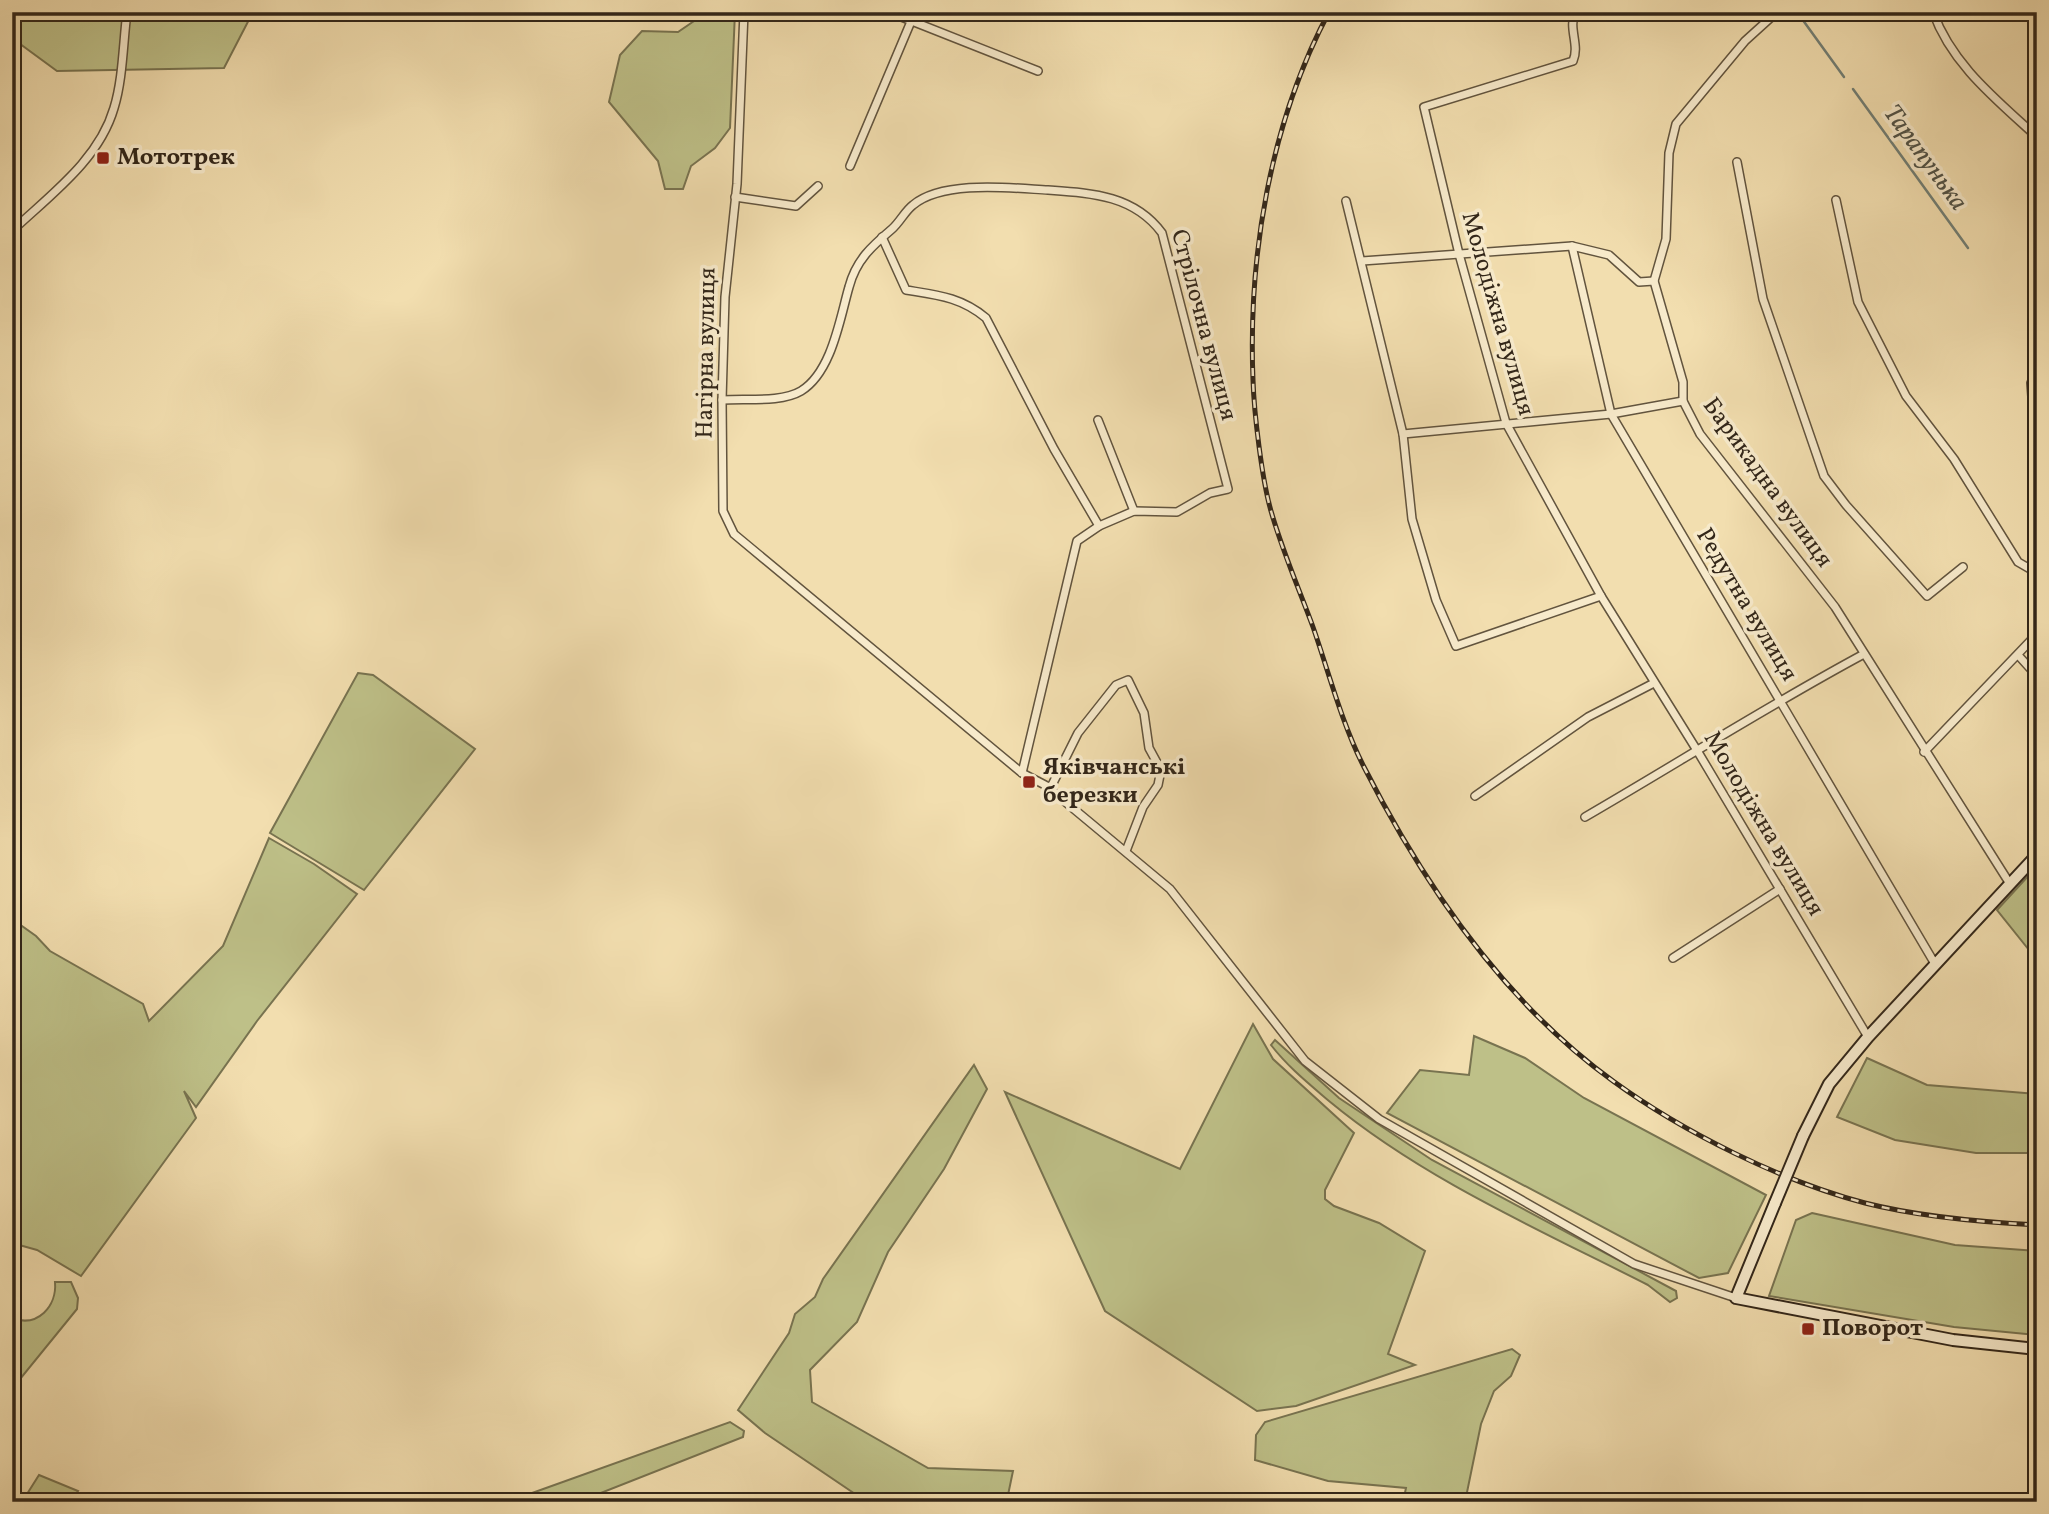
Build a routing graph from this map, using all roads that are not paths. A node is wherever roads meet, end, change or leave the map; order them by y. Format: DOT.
graph roads {
  1 [pos="127,12"];
  2 [pos="744,12"];
  3 [pos="889,12"];
  4 [pos="915,12"];
  5 [pos="1576,12"];
  6 [pos="1777,12"];
  7 [pos="1933,12"];
  8 [pos="912,21"];
  9 [pos="1038,71"];
  10 [pos="2037,137"];
  11 [pos="1737,162"];
  12 [pos="850,166"];
  13 [pos="818,186"];
  14 [pos="735,197"];
  15 [pos="1346,201"];
  16 [pos="1836,201"];
  17 [pos="12,231"];
  18 [pos="882,237"];
  19 [pos="1572,247"];
  20 [pos="1459,254"];
  21 [pos="1362,261"];
  22 [pos="1654,281"];
  23 [pos="2037,370"];
  24 [pos="722,400"];
  25 [pos="1683,401"];
  26 [pos="1611,414"];
  27 [pos="1098,420"];
  28 [pos="1506,423"];
  29 [pos="2034,424"];
  30 [pos="1403,434"];
  31 [pos="1134,511"];
  32 [pos="1099,526"];
  33 [pos="1963,567"];
  34 [pos="2037,573"];
  35 [pos="1601,596"];
  36 [pos="2037,634"];
  37 [pos="1864,654"];
  38 [pos="2018,655"];
  39 [pos="2037,676"];
  40 [pos="1654,683"];
  41 [pos="1779,699"];
  42 [pos="1698,752"];
  43 [pos="1924,752"];
  44 [pos="1022,773"];
  45 [pos="1050,789"];
  46 [pos="1475,796"];
  47 [pos="1585,817"];
  48 [pos="1126,851"];
  49 [pos="2037,855"];
  50 [pos="2010,884"];
  51 [pos="1780,889"];
  52 [pos="1673,958"];
  53 [pos="1936,964"];
  54 [pos="1868,1037"];
  55 [pos="1736,1298"];
  56 [pos="2037,1349"];
  1 -- 17 [label="street"];
  2 -- 14 [label="street, Нагірна вулиця"];
  3 -- 8 [label="street"];
  4 -- 8 [label="street"];
  5 -- 20 [label="street, Молодіжна вулиця"];
  6 -- 22 [label="street"];
  7 -- 10 [label="street"];
  8 -- 9 [label="street"];
  8 -- 12 [label="street"];
  11 -- 33 [label="street"];
  13 -- 14 [label="street"];
  14 -- 24 [label="street, Нагірна вулиця"];
  15 -- 21 [label="street"];
  16 -- 34 [label="street"];
  18 -- 24 [label="street, Стрілочна вулиця"];
  18 -- 31 [label="street, Стрілочна вулиця"];
  18 -- 32 [label="street"];
  19 -- 20 [label="street"];
  19 -- 22 [label="street"];
  19 -- 26 [label="street, Редутна вулиця"];
  20 -- 21 [label="street"];
  20 -- 28 [label="street, Молодіжна вулиця"];
  21 -- 30 [label="street"];
  22 -- 25 [label="street, Барикадна вулиця"];
  23 -- 29 [label="street"];
  24 -- 44 [label="street, Нагірна вулиця"];
  25 -- 26 [label="street"];
  25 -- 37 [label="street, Барикадна вулиця"];
  26 -- 28 [label="street"];
  26 -- 41 [label="street, Редутна вулиця"];
  27 -- 31 [label="street"];
  28 -- 30 [label="street"];
  28 -- 35 [label="street, Молодіжна вулиця"];
  30 -- 35 [label="street"];
  31 -- 32 [label="street"];
  32 -- 44 [label="street"];
  35 -- 40 [label="street, Молодіжна вулиця"];
  36 -- 38 [label="street"];
  37 -- 41 [label="street"];
  37 -- 43 [label="street, Барикадна вулиця"];
  38 -- 39 [label="street"];
  38 -- 43 [label="street"];
  40 -- 42 [label="street, Молодіжна вулиця"];
  40 -- 46 [label="street"];
  41 -- 42 [label="street"];
  41 -- 53 [label="street, Редутна вулиця"];
  42 -- 47 [label="street"];
  42 -- 51 [label="street, Молодіжна вулиця"];
  43 -- 50 [label="street, Барикадна вулиця"];
  44 -- 45 [label="street"];
  45 -- 48 [label="street"];
  45 -- 48 [label="street"];
  48 -- 55 [label="street"];
  49 -- 50 [label="street"];
  50 -- 53 [label="street"];
  51 -- 52 [label="street"];
  51 -- 54 [label="street, Молодіжна вулиця"];
  53 -- 54 [label="street"];
  54 -- 55 [label="street, bridge"];
  55 -- 56 [label="street"];
}
